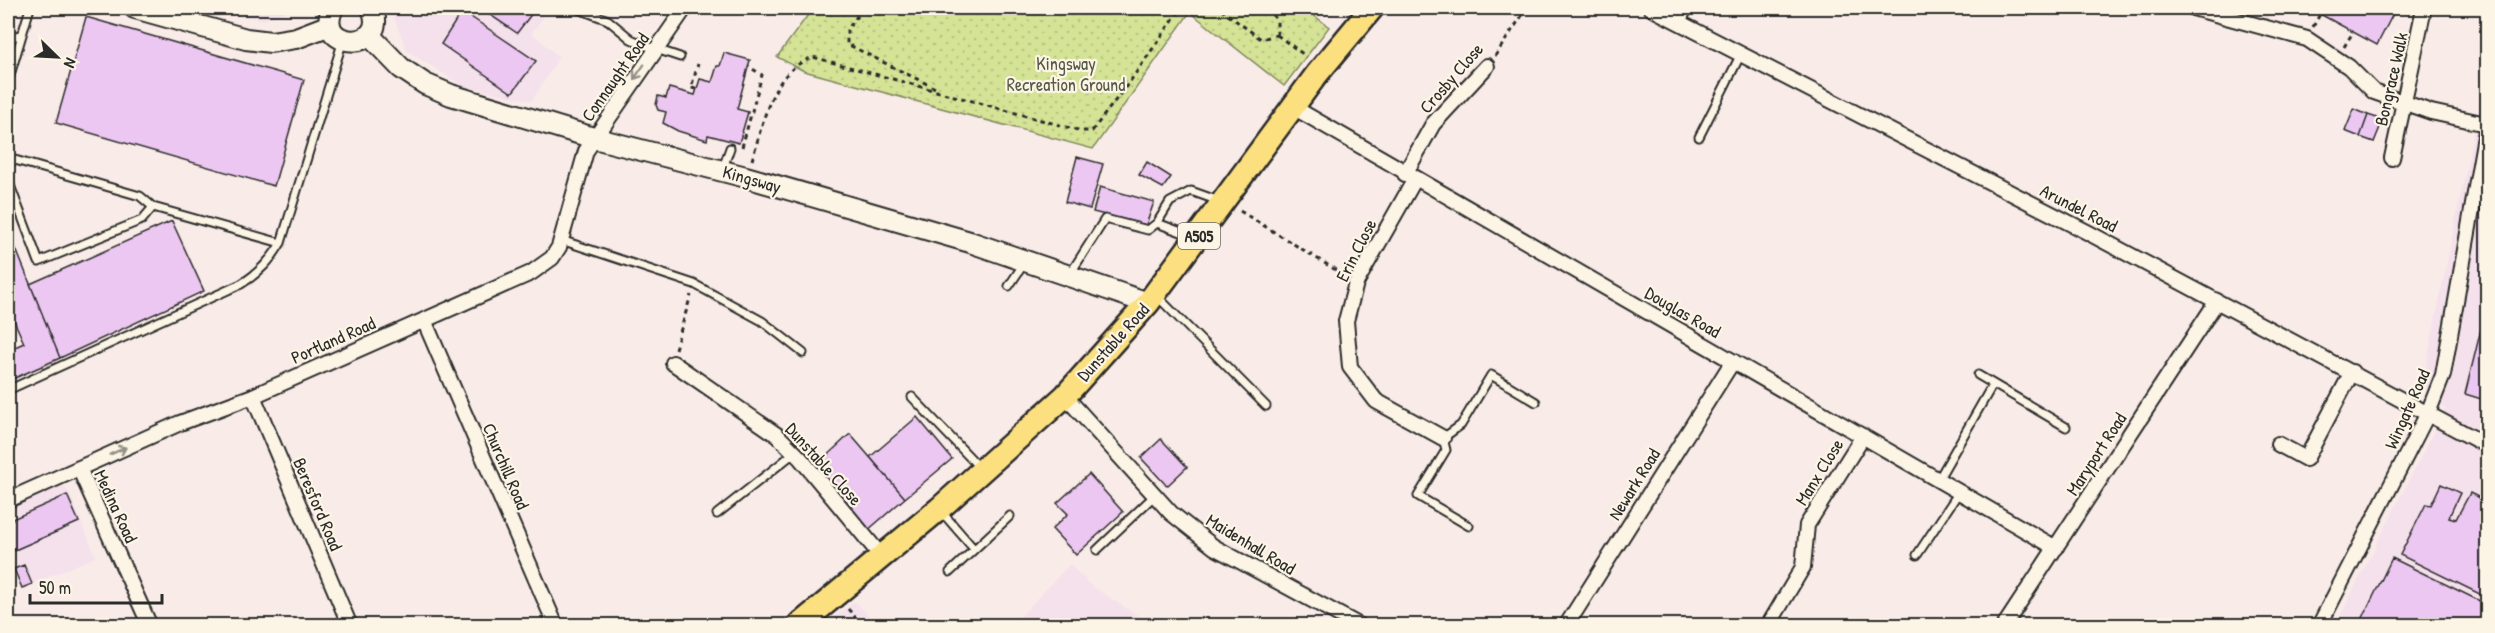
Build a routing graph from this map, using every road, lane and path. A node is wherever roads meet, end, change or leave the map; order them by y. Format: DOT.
graph roads {
  1 [pos="30,8"];
  2 [pos="135,8"];
  3 [pos="372,8"];
  4 [pos="576,8"];
  5 [pos="685,8"];
  6 [pos="863,8"];
  7 [pos="1181,8"];
  8 [pos="1222,8"];
  9 [pos="1266,8"];
  10 [pos="1372,8"];
  11 [pos="1527,8"];
  12 [pos="1651,8"];
  13 [pos="1689,8"];
  14 [pos="2193,8"];
  15 [pos="2424,8"];
  16 [pos="1681,23"];
  17 [pos="335,24"];
  18 [pos="22,35"];
  19 [pos="369,35"];
  20 [pos="1277,35"];
  21 [pos="8,37"];
  22 [pos="656,49"];
  23 [pos="1741,54"];
  24 [pos="680,57"];
  25 [pos="1311,60"];
  26 [pos="698,64"];
  27 [pos="748,66"];
  28 [pos="1487,66"];
  29 [pos="8,82"];
  30 [pos="696,89"];
  31 [pos="944,92"];
  32 [pos="2403,102"];
  33 [pos="1293,107"];
  34 [pos="2487,121"];
  35 [pos="1699,137"];
  36 [pos="594,138"];
  37 [pos="733,148"];
  38 [pos="8,158"];
  39 [pos="2392,158"];
  40 [pos="722,170"];
  41 [pos="746,177"];
  42 [pos="1410,177"];
  43 [pos="8,180"];
  44 [pos="1225,202"];
  45 [pos="153,207"];
  46 [pos="1157,223"];
  47 [pos="1197,238"];
  48 [pos="561,240"];
  49 [pos="281,243"];
  50 [pos="1026,260"];
  51 [pos="1070,274"];
  52 [pos="1356,283"];
  53 [pos="1010,286"];
  54 [pos="693,290"];
  55 [pos="1152,299"];
  56 [pos="2217,301"];
  57 [pos="424,320"];
  58 [pos="803,353"];
  59 [pos="1733,361"];
  60 [pos="672,363"];
  61 [pos="2352,372"];
  62 [pos="1978,375"];
  63 [pos="1993,384"];
  64 [pos="8,390"];
  65 [pos="253,396"];
  66 [pos="1065,396"];
  67 [pos="912,397"];
  68 [pos="1536,402"];
  69 [pos="1266,406"];
  70 [pos="2428,412"];
  71 [pos="2066,427"];
  72 [pos="1863,436"];
  73 [pos="1443,438"];
  74 [pos="2278,444"];
  75 [pos="2487,446"];
  76 [pos="794,453"];
  77 [pos="79,468"];
  78 [pos="982,470"];
  79 [pos="1938,480"];
  80 [pos="1959,492"];
  81 [pos="1154,496"];
  82 [pos="8,500"];
  83 [pos="939,509"];
  84 [pos="717,514"];
  85 [pos="1010,516"];
  86 [pos="1469,526"];
  87 [pos="2056,548"];
  88 [pos="974,549"];
  89 [pos="1097,550"];
  90 [pos="1917,555"];
  91 [pos="882,557"];
  92 [pos="950,572"];
  93 [pos="846,606"];
  94 [pos="150,626"];
  95 [pos="350,626"];
  96 [pos="556,626"];
  97 [pos="798,626"];
  98 [pos="863,626"];
  99 [pos="1360,626"];
  100 [pos="1566,626"];
  101 [pos="1768,626"];
  102 [pos="2004,626"];
  103 [pos="2319,626"];
  1 -- 18 [label="lane"];
  2 -- 17 [label="street"];
  3 -- 19 [label="street"];
  4 -- 22 [label="lane"];
  5 -- 22 [label="street, Connaught Road"];
  6 -- 31 [label="path"];
  7 -- 31 [label="path"];
  8 -- 20 [label="path"];
  9 -- 20 [label="path"];
  10 -- 33 [label="main road, Dunstable Road / A505"];
  11 -- 28 [label="path, Crosby Close"];
  12 -- 16 [label="street, Arundel Road"];
  13 -- 16 [label="lane"];
  14 -- 32 [label="street"];
  15 -- 32 [label="street, Bongrace Walk"];
  16 -- 23 [label="street, Arundel Road"];
  17 -- 19 [label="street"];
  17 -- 49 [label="lane"];
  18 -- 21 [label="lane"];
  18 -- 29 [label="lane"];
  19 -- 36 [label="street, Kingsway"];
  20 -- 25 [label="path"];
  22 -- 24 [label="lane"];
  22 -- 36 [label="street, Connaught Road, one-way"];
  23 -- 35 [label="lane"];
  23 -- 56 [label="street, Arundel Road"];
  26 -- 30 [label="path"];
  27 -- 37 [label="path"];
  28 -- 42 [label="street, Crosby Close"];
  31 -- 41 [label="path"];
  32 -- 34 [label="street"];
  32 -- 39 [label="street, Bongrace Walk"];
  33 -- 42 [label="street, Douglas Road"];
  33 -- 44 [label="main road, Dunstable Road / A505"];
  34 -- 70 [label="street, Wingate Road"];
  36 -- 40 [label="street, Kingsway"];
  36 -- 48 [label="street, Portland Road"];
  37 -- 40 [label="lane"];
  38 -- 45 [label="lane"];
  40 -- 41 [label="street, Kingsway"];
  41 -- 50 [label="street, Kingsway"];
  42 -- 52 [label="street, Erin Close"];
  42 -- 59 [label="street, Douglas Road"];
  43 -- 45 [label="lane"];
  44 -- 46 [label="lane"];
  44 -- 47 [label="main road, Dunstable Road / A505"];
  44 -- 52 [label="path"];
  45 -- 49 [label="lane"];
  46 -- 47 [label="lane"];
  46 -- 51 [label="lane"];
  47 -- 55 [label="main road, Dunstable Road / A505"];
  48 -- 57 [label="street, Portland Road"];
  48 -- 58 [label="lane"];
  49 -- 64 [label="lane"];
  50 -- 51 [label="street, Kingsway"];
  50 -- 53 [label="lane"];
  51 -- 55 [label="street, Kingsway"];
  52 -- 73 [label="street, Erin Close"];
  54 -- 60 [label="path"];
  55 -- 66 [label="main road, Dunstable Road / A505"];
  55 -- 69 [label="lane"];
  56 -- 61 [label="street, Arundel Road"];
  56 -- 87 [label="street, Maryport Road"];
  57 -- 65 [label="street, Portland Road"];
  57 -- 96 [label="street, Churchill Road"];
  59 -- 72 [label="street, Douglas Road"];
  59 -- 100 [label="street, Newark Road"];
  60 -- 76 [label="street, Dunstable Close"];
  61 -- 70 [label="street, Arundel Road"];
  61 -- 74 [label="street"];
  62 -- 63 [label="lane"];
  63 -- 71 [label="lane"];
  63 -- 79 [label="lane"];
  77 -- 65 [label="street, Portland Road, one-way"];
  65 -- 95 [label="street, Beresford Road"];
  66 -- 78 [label="main road, Dunstable Road / A505"];
  66 -- 81 [label="street, Maidenhall Road"];
  67 -- 78 [label="lane"];
  68 -- 73 [label="lane"];
  70 -- 75 [label="street, Arundel Road"];
  70 -- 103 [label="street, Wingate Road"];
  72 -- 79 [label="street, Douglas Road"];
  72 -- 101 [label="street, Manx Close"];
  73 -- 86 [label="lane"];
  76 -- 84 [label="lane"];
  76 -- 91 [label="street, Dunstable Close"];
  77 -- 82 [label="street, Portland Road"];
  77 -- 94 [label="street, Medina Road"];
  78 -- 83 [label="main road, Dunstable Road / A505"];
  79 -- 80 [label="street, Douglas Road"];
  80 -- 87 [label="street, Douglas Road"];
  80 -- 90 [label="lane"];
  81 -- 89 [label="lane"];
  81 -- 99 [label="street, Maidenhall Road"];
  83 -- 88 [label="lane"];
  83 -- 91 [label="main road, Dunstable Road / A505"];
  85 -- 88 [label="lane"];
  87 -- 102 [label="street, Maryport Road"];
  88 -- 92 [label="lane"];
  91 -- 97 [label="main road, Dunstable Road / A505"];
  93 -- 98 [label="path"];
}
